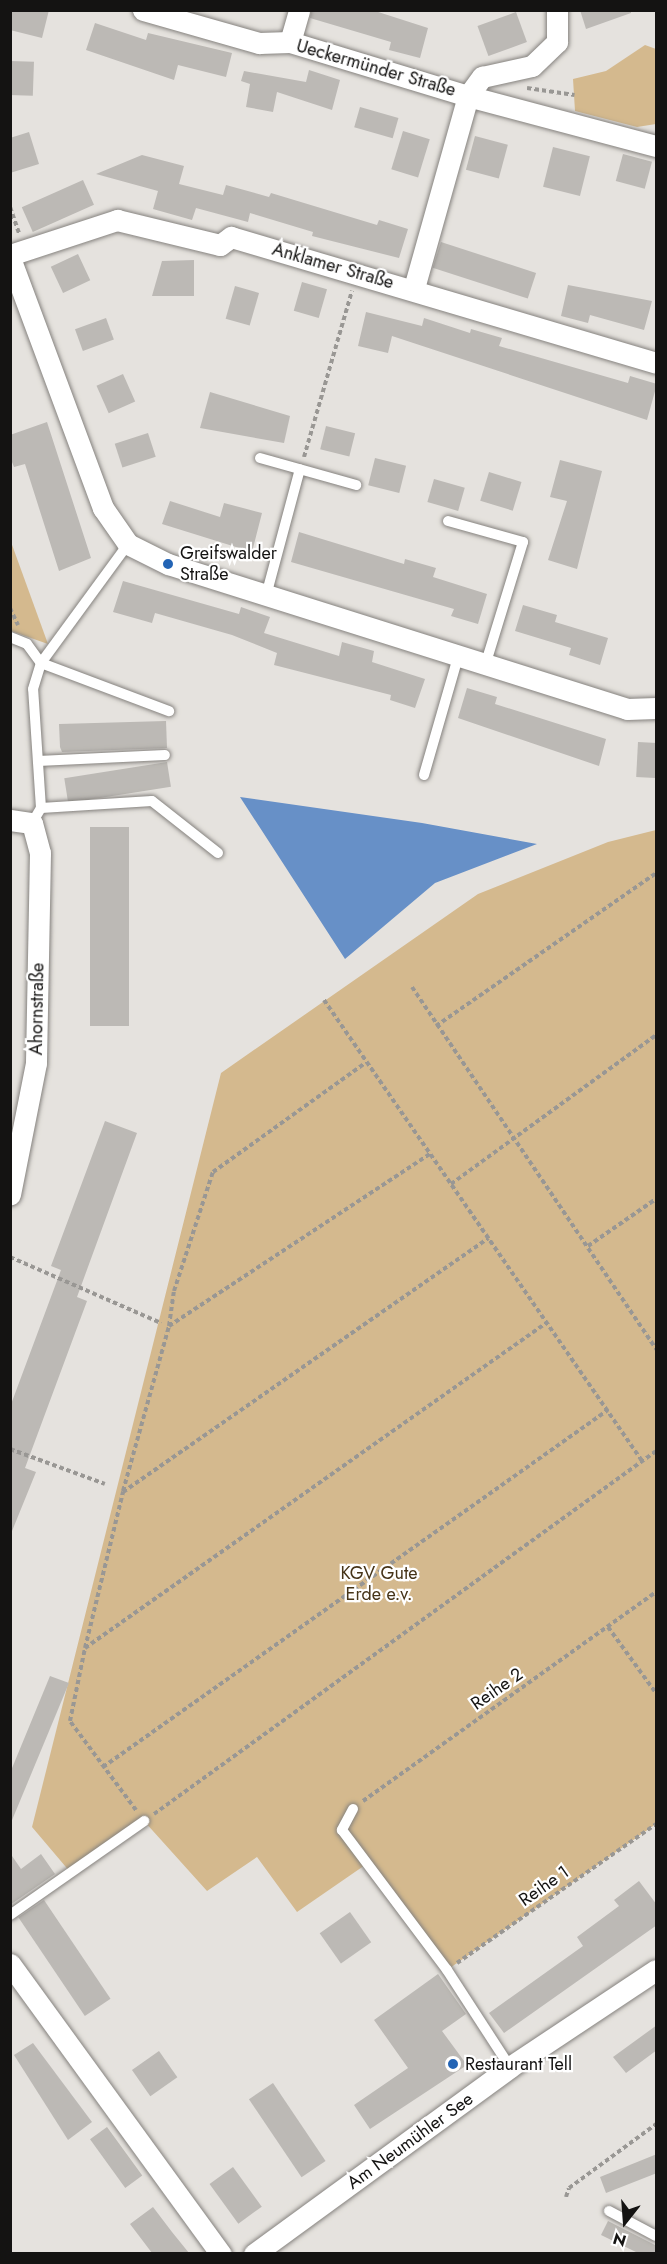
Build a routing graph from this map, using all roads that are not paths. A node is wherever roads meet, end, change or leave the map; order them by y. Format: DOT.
graph roads {
  1 [pos="143,10"];
  2 [pos="299,10"];
  3 [pos="557,10"];
  4 [pos="290,42"];
  5 [pos="468,96"];
  6 [pos="657,146"];
  7 [pos="10,257"];
  8 [pos="414,288"];
  9 [pos="657,363"];
  10 [pos="260,458"];
  11 [pos="300,469"];
  12 [pos="356,485"];
  13 [pos="448,521"];
  14 [pos="128,544"];
  15 [pos="267,592"];
  16 [pos="10,637"];
  17 [pos="459,653"];
  18 [pos="486,662"];
  19 [pos="41,663"];
  20 [pos="657,708"];
  21 [pos="169,711"];
  22 [pos="165,755"];
  23 [pos="38,761"];
  24 [pos="424,775"];
  25 [pos="36,815"];
  26 [pos="10,820"];
  27 [pos="218,853"];
  28 [pos="18,1111"];
  29 [pos="10,1194"];
  30 [pos="353,1809"];
  31 [pos="144,1821"];
  32 [pos="10,1916"];
  33 [pos="10,1964"];
  34 [pos="657,1970"];
  35 [pos="510,2067"];
  36 [pos="609,2211"];
  37 [pos="657,2236"];
  38 [pos="221,2253"];
  39 [pos="254,2253"];
  1 -- 4 [label="street, Ueckermünder Straße"];
  2 -- 4 [label="street"];
  3 -- 5 [label="street, Ueckermünder Straße"];
  4 -- 5 [label="street, Ueckermünder Straße"];
  5 -- 6 [label="street, Ueckermünder Straße"];
  5 -- 8 [label="street"];
  7 -- 8 [label="street, Anklamer Straße"];
  7 -- 14 [label="street"];
  8 -- 9 [label="street, Anklamer Straße"];
  10 -- 11 [label="lane"];
  11 -- 12 [label="lane"];
  11 -- 15 [label="lane"];
  13 -- 18 [label="lane"];
  14 -- 15 [label="street"];
  14 -- 19 [label="lane"];
  15 -- 17 [label="street"];
  16 -- 19 [label="lane"];
  17 -- 18 [label="street"];
  17 -- 24 [label="lane"];
  18 -- 20 [label="street"];
  19 -- 21 [label="lane"];
  19 -- 23 [label="lane"];
  22 -- 23 [label="lane"];
  23 -- 25 [label="lane"];
  25 -- 26 [label="street"];
  25 -- 27 [label="lane"];
  25 -- 28 [label="street, Ahornstraße"];
  28 -- 29 [label="street, Ahornstraße"];
  30 -- 35 [label="lane"];
  31 -- 32 [label="lane"];
  33 -- 38 [label="street"];
  34 -- 35 [label="street, Am Neumühler See"];
  35 -- 39 [label="street, Am Neumühler See"];
  36 -- 37 [label="lane"];
}
